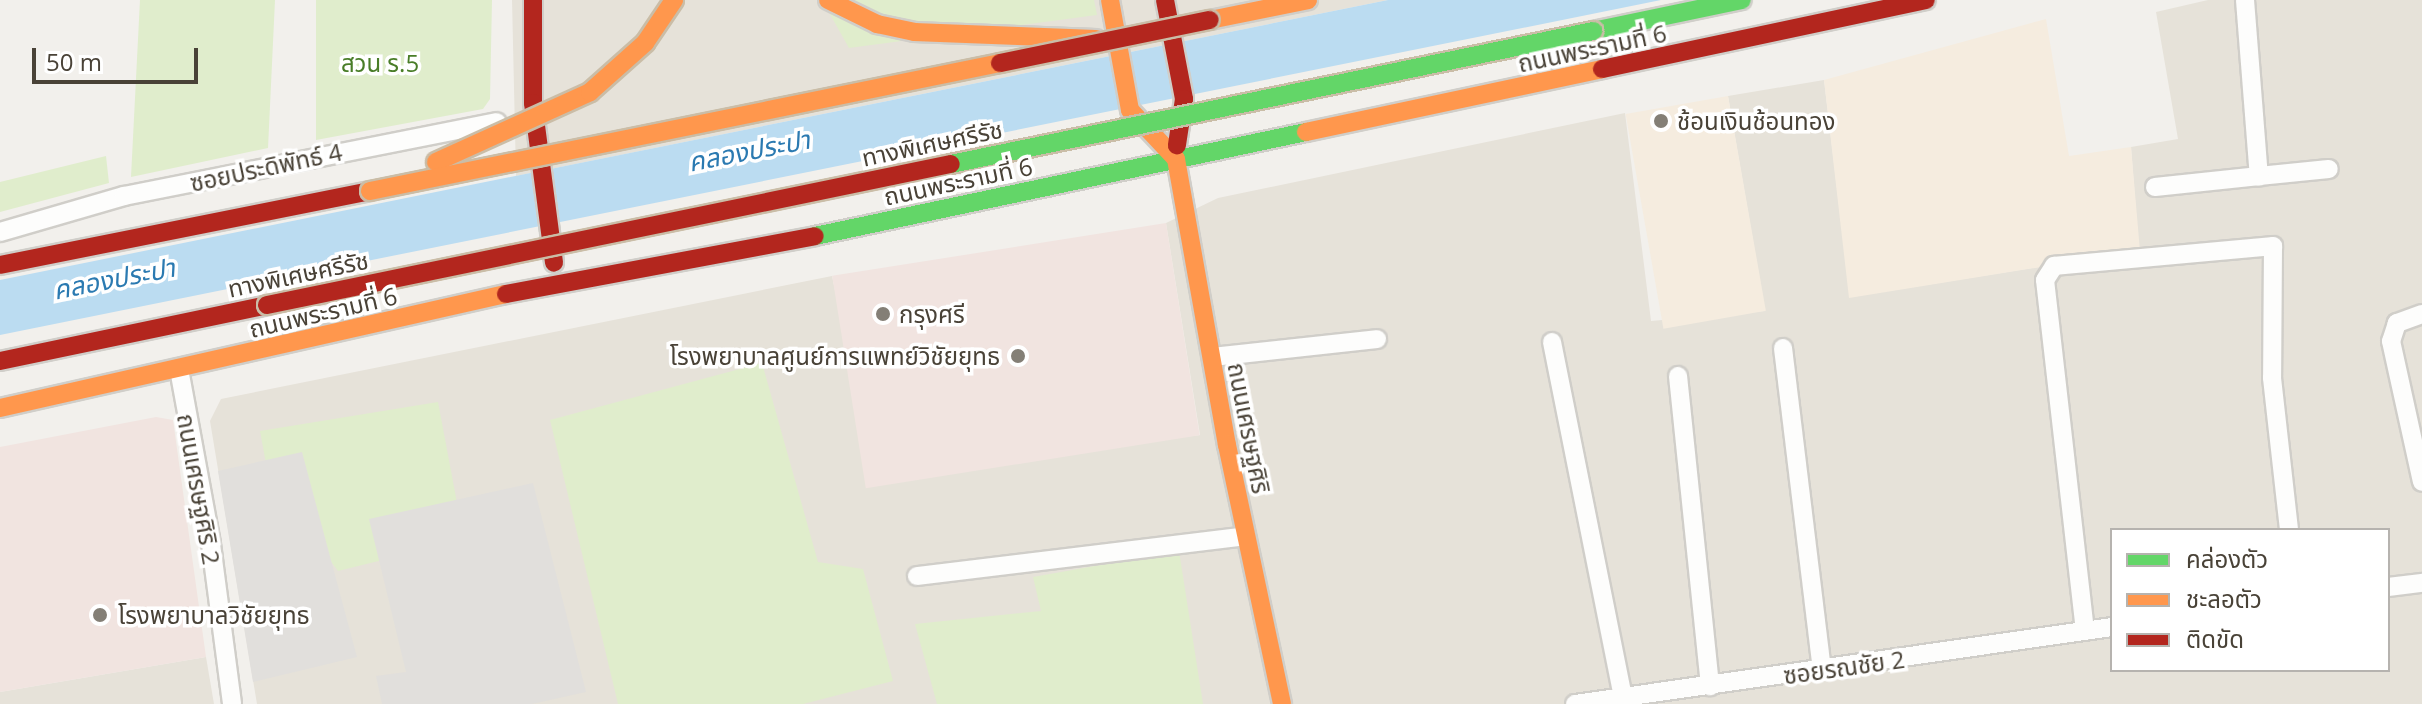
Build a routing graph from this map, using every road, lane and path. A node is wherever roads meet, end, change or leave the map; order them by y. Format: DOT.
graph roads {
  1 [pos="533,0"];
  2 [pos="674,0"];
  3 [pos="828,0"];
  4 [pos="1109,0"];
  5 [pos="1308,0"];
  6 [pos="1685,0"];
  7 [pos="1742,0"];
  8 [pos="1926,0"];
  9 [pos="2245,0"];
  10 [pos="1166,7"];
  11 [pos="1593,31"];
  12 [pos="1110,35"];
  13 [pos="534,115"];
  14 [pos="1176,159"];
  15 [pos="2329,169"];
  16 [pos="2259,176"];
  17 [pos="2155,187"];
  18 [pos="370,191"];
  19 [pos="0,232"];
  20 [pos="0,265"];
  21 [pos="557,283"];
  22 [pos="2422,314"];
  23 [pos="1377,339"];
  24 [pos="1552,342"];
  25 [pos="1783,348"];
  26 [pos="1212,357"];
  27 [pos="0,361"];
  28 [pos="179,369"];
  29 [pos="1678,376"];
  30 [pos="0,408"];
  31 [pos="2422,482"];
  32 [pos="2289,528"];
  33 [pos="1246,536"];
  34 [pos="917,576"];
  35 [pos="2422,583"];
  36 [pos="2390,587"];
  37 [pos="2110,627"];
  38 [pos="2085,631"];
  39 [pos="1822,670"];
  40 [pos="1710,686"];
  41 [pos="1623,697"];
  42 [pos="232,704"];
  43 [pos="1282,704"];
  44 [pos="1575,704"];
  1 -- 13 [label="main road"];
  2 -- 18 [label="main road, bridge"];
  3 -- 12 [label="main road"];
  4 -- 12 [label="main road"];
  5 -- 12 [label="main road, bridge"];
  6 -- 11 [label="main road, ทางพิเศษศรีรัช"];
  7 -- 11 [label="main road, ทางพิเศษศรีรัช"];
  8 -- 14 [label="main road, ถนนพระรามที่ 6"];
  9 -- 16 [label="street"];
  10 -- 14 [label="main road"];
  11 -- 27 [label="main road, ทางพิเศษศรีรัช, bridge"];
  12 -- 14 [label="main road"];
  12 -- 18 [label="main road, bridge"];
  13 -- 19 [label="street, ซอยประดิพัทธ์ 4"];
  13 -- 21 [label="main road"];
  14 -- 21 [label="main road, ถนนพระรามที่ 6"];
  14 -- 26 [label="main road, ถนนเศรษฐศิริ"];
  15 -- 16 [label="street"];
  16 -- 17 [label="street"];
  18 -- 20 [label="main road"];
  21 -- 28 [label="main road, ถนนพระรามที่ 6"];
  22 -- 31 [label="street"];
  23 -- 26 [label="street"];
  24 -- 41 [label="street"];
  25 -- 39 [label="street"];
  26 -- 33 [label="main road, ถนนเศรษฐศิริ"];
  28 -- 30 [label="main road, ถนนพระรามที่ 6"];
  28 -- 42 [label="street, ถนนเศรษฐศิริ 2"];
  29 -- 40 [label="street"];
  32 -- 38 [label="street"];
  33 -- 34 [label="street"];
  33 -- 43 [label="main road, ถนนเศรษฐศิริ"];
  35 -- 36 [label="street"];
  37 -- 38 [label="street, ซอยรณชัย 2"];
  38 -- 39 [label="street, ซอยรณชัย 2"];
  39 -- 40 [label="street, ซอยรณชัย 2"];
  40 -- 41 [label="street, ซอยรณชัย 2"];
  41 -- 44 [label="street, ซอยรณชัย 2"];
}
